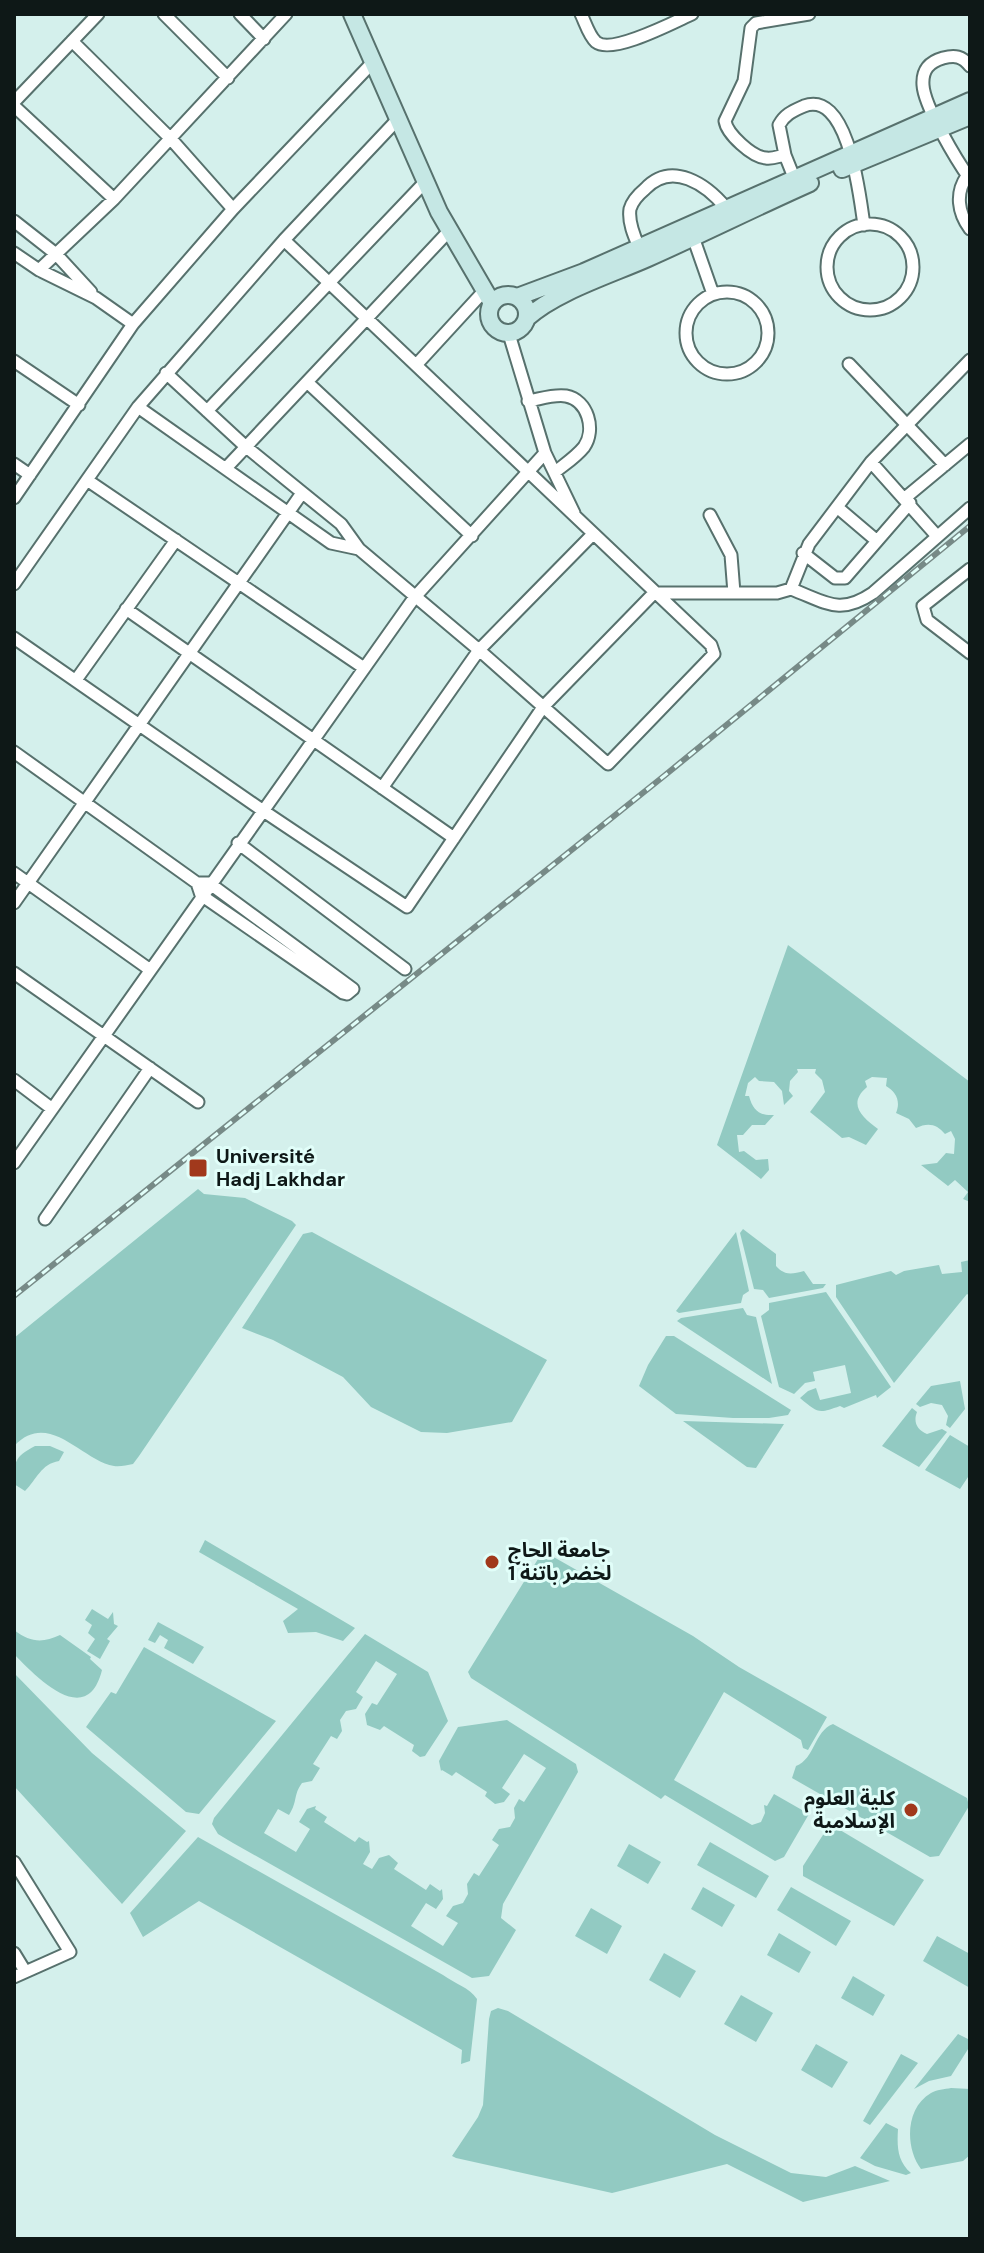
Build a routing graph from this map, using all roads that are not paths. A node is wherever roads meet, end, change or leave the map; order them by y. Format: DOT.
graph roads {
  1 [pos="98,14"];
  2 [pos="164,14"];
  3 [pos="240,14"];
  4 [pos="286,14"];
  5 [pos="352,14"];
  6 [pos="581,14"];
  7 [pos="692,14"];
  8 [pos="809,14"];
  9 [pos="264,39"];
  10 [pos="72,41"];
  11 [pos="374,61"];
  12 [pos="970,66"];
  13 [pos="228,78"];
  14 [pos="970,101"];
  15 [pos="14,104"];
  16 [pos="970,116"];
  17 [pos="399,118"];
  18 [pos="937,123"];
  19 [pos="171,139"];
  20 [pos="785,155"];
  21 [pos="853,158"];
  22 [pos="969,178"];
  23 [pos="426,181"];
  24 [pos="797,183"];
  25 [pos="114,199"];
  26 [pos="726,208"];
  27 [pos="233,209"];
  28 [pos="14,221"];
  29 [pos="864,225"];
  30 [pos="970,229"];
  31 [pos="449,231"];
  32 [pos="690,232"];
  33 [pos="284,240"];
  34 [pos="639,247"];
  35 [pos="14,253"];
  36 [pos="56,254"];
  37 [pos="39,270"];
  38 [pos="330,283"];
  39 [pos="485,290"];
  40 [pos="713,294"];
  41 [pos="525,295"];
  42 [pos="96,298"];
  43 [pos="368,317"];
  44 [pos="527,318"];
  45 [pos="133,324"];
  46 [pos="509,334"];
  47 [pos="970,360"];
  48 [pos="14,361"];
  49 [pos="417,364"];
  50 [pos="849,364"];
  51 [pos="166,373"];
  52 [pos="307,382"];
  53 [pos="528,401"];
  54 [pos="79,405"];
  55 [pos="138,407"];
  56 [pos="207,411"];
  57 [pos="906,426"];
  58 [pos="970,444"];
  59 [pos="245,446"];
  60 [pos="545,453"];
  61 [pos="871,462"];
  62 [pos="14,464"];
  63 [pos="945,465"];
  64 [pos="227,467"];
  65 [pos="555,472"];
  66 [pos="528,474"];
  67 [pos="30,475"];
  68 [pos="87,480"];
  69 [pos="302,493"];
  70 [pos="14,498"];
  71 [pos="907,501"];
  72 [pos="837,507"];
  73 [pos="970,508"];
  74 [pos="287,513"];
  75 [pos="710,515"];
  76 [pos="577,519"];
  77 [pos="593,534"];
  78 [pos="936,535"];
  79 [pos="472,536"];
  80 [pos="176,540"];
  81 [pos="877,541"];
  82 [pos="359,549"];
  83 [pos="803,553"];
  84 [pos="970,569"];
  85 [pos="237,583"];
  86 [pos="14,584"];
  87 [pos="791,589"];
  88 [pos="654,593"];
  89 [pos="734,593"];
  90 [pos="414,598"];
  91 [pos="126,609"];
  92 [pos="14,638"];
  93 [pos="479,650"];
  94 [pos="188,652"];
  95 [pos="970,653"];
  96 [pos="364,668"];
  97 [pos="76,680"];
  98 [pos="543,707"];
  99 [pos="138,723"];
  100 [pos="312,739"];
  101 [pos="14,752"];
  102 [pos="382,788"];
  103 [pos="86,804"];
  104 [pos="262,810"];
  105 [pos="454,838"];
  106 [pos="238,843"];
  107 [pos="14,873"];
  108 [pos="28,883"];
  109 [pos="203,887"];
  110 [pos="14,903"];
  111 [pos="149,969"];
  112 [pos="405,969"];
  113 [pos="14,973"];
  114 [pos="103,1035"];
  115 [pos="150,1068"];
  116 [pos="14,1080"];
  117 [pos="198,1102"];
  118 [pos="51,1108"];
  119 [pos="14,1163"];
  120 [pos="45,1219"];
  121 [pos="14,1862"];
  122 [pos="14,1953"];
  123 [pos="19,1974"];
  1 -- 10 [label="street"];
  2 -- 13 [label="street"];
  3 -- 9 [label="street"];
  4 -- 9 [label="street"];
  5 -- 11 [label="main road"];
  6 -- 7 [label="street"];
  8 -- 20 [label="street"];
  9 -- 13 [label="street"];
  10 -- 15 [label="street"];
  10 -- 19 [label="street"];
  11 -- 17 [label="main road"];
  11 -- 27 [label="street"];
  12 -- 18 [label="street"];
  13 -- 19 [label="street"];
  14 -- 18 [label="main road"];
  15 -- 25 [label="street"];
  16 -- 18 [label="main road"];
  17 -- 23 [label="main road"];
  17 -- 33 [label="street"];
  18 -- 21 [label="main road"];
  18 -- 22 [label="street"];
  19 -- 25 [label="street"];
  19 -- 27 [label="street"];
  20 -- 21 [label="street"];
  20 -- 24 [label="street"];
  21 -- 24 [label="main road"];
  21 -- 29 [label="street"];
  22 -- 30 [label="street"];
  23 -- 31 [label="main road"];
  23 -- 38 [label="street"];
  24 -- 26 [label="main road"];
  24 -- 32 [label="main road"];
  25 -- 36 [label="street"];
  26 -- 32 [label="main road"];
  26 -- 34 [label="street"];
  27 -- 45 [label="street"];
  28 -- 36 [label="street"];
  29 -- 29 [label="street"];
  31 -- 39 [label="main road"];
  31 -- 43 [label="street"];
  32 -- 34 [label="main road"];
  32 -- 40 [label="street"];
  32 -- 44 [label="main road"];
  33 -- 38 [label="street"];
  33 -- 51 [label="street"];
  34 -- 41 [label="main road"];
  35 -- 37 [label="street"];
  36 -- 37 [label="street"];
  36 -- 42 [label="street"];
  37 -- 42 [label="street"];
  38 -- 43 [label="street"];
  38 -- 56 [label="street"];
  39 -- 41 [label="main road"];
  39 -- 41 [label="main road"];
  39 -- 46 [label="main road"];
  39 -- 49 [label="street"];
  40 -- 40 [label="street"];
  41 -- 44 [label="main road"];
  42 -- 45 [label="street"];
  43 -- 49 [label="street"];
  43 -- 52 [label="street"];
  44 -- 46 [label="main road"];
  45 -- 54 [label="street"];
  46 -- 53 [label="street"];
  47 -- 57 [label="street"];
  48 -- 54 [label="street"];
  49 -- 66 [label="street"];
  50 -- 57 [label="street"];
  51 -- 55 [label="street"];
  51 -- 56 [label="street"];
  52 -- 59 [label="street"];
  52 -- 79 [label="street"];
  53 -- 60 [label="street"];
  53 -- 65 [label="street"];
  54 -- 67 [label="street"];
  55 -- 64 [label="street"];
  55 -- 68 [label="street"];
  56 -- 59 [label="street"];
  57 -- 61 [label="street"];
  57 -- 63 [label="street"];
  58 -- 63 [label="street"];
  59 -- 64 [label="street"];
  59 -- 69 [label="street"];
  60 -- 65 [label="street"];
  60 -- 66 [label="street"];
  61 -- 71 [label="street"];
  61 -- 72 [label="street"];
  62 -- 67 [label="street"];
  63 -- 71 [label="street"];
  64 -- 74 [label="street"];
  65 -- 76 [label="street"];
  66 -- 76 [label="street"];
  66 -- 79 [label="street"];
  67 -- 70 [label="street"];
  68 -- 80 [label="street"];
  68 -- 86 [label="street"];
  69 -- 74 [label="street"];
  69 -- 82 [label="street"];
  71 -- 78 [label="street"];
  71 -- 81 [label="street"];
  72 -- 81 [label="street"];
  72 -- 83 [label="street"];
  73 -- 78 [label="street"];
  74 -- 82 [label="street"];
  74 -- 85 [label="street"];
  75 -- 89 [label="street"];
  76 -- 77 [label="street"];
  77 -- 88 [label="street"];
  77 -- 93 [label="street"];
  78 -- 87 [label="street"];
  79 -- 90 [label="street"];
  80 -- 85 [label="street"];
  80 -- 91 [label="street"];
  81 -- 83 [label="street"];
  82 -- 90 [label="street"];
  83 -- 87 [label="street"];
  84 -- 95 [label="street"];
  85 -- 94 [label="street"];
  85 -- 96 [label="street"];
  87 -- 89 [label="street"];
  88 -- 89 [label="street"];
  88 -- 98 [label="street"];
  88 -- 98 [label="street"];
  90 -- 93 [label="street"];
  90 -- 96 [label="street"];
  91 -- 94 [label="street"];
  91 -- 97 [label="street"];
  92 -- 97 [label="street"];
  93 -- 98 [label="street"];
  93 -- 102 [label="street"];
  94 -- 99 [label="street"];
  94 -- 100 [label="street"];
  96 -- 100 [label="street"];
  97 -- 99 [label="street"];
  98 -- 105 [label="street"];
  99 -- 103 [label="street"];
  99 -- 104 [label="street"];
  100 -- 102 [label="street"];
  100 -- 104 [label="street"];
  101 -- 103 [label="street"];
  102 -- 105 [label="street"];
  103 -- 108 [label="street"];
  103 -- 109 [label="street"];
  104 -- 105 [label="street"];
  104 -- 106 [label="street"];
  106 -- 109 [label="street"];
  106 -- 112 [label="street"];
  107 -- 108 [label="street"];
  108 -- 110 [label="street"];
  108 -- 111 [label="street"];
  109 -- 109 [label="street"];
  109 -- 111 [label="street"];
  111 -- 114 [label="street"];
  113 -- 114 [label="street"];
  114 -- 115 [label="street"];
  114 -- 118 [label="street"];
  115 -- 117 [label="street"];
  115 -- 120 [label="street"];
  116 -- 118 [label="street"];
  118 -- 119 [label="street"];
  121 -- 123 [label="street"];
  122 -- 123 [label="street"];
}
